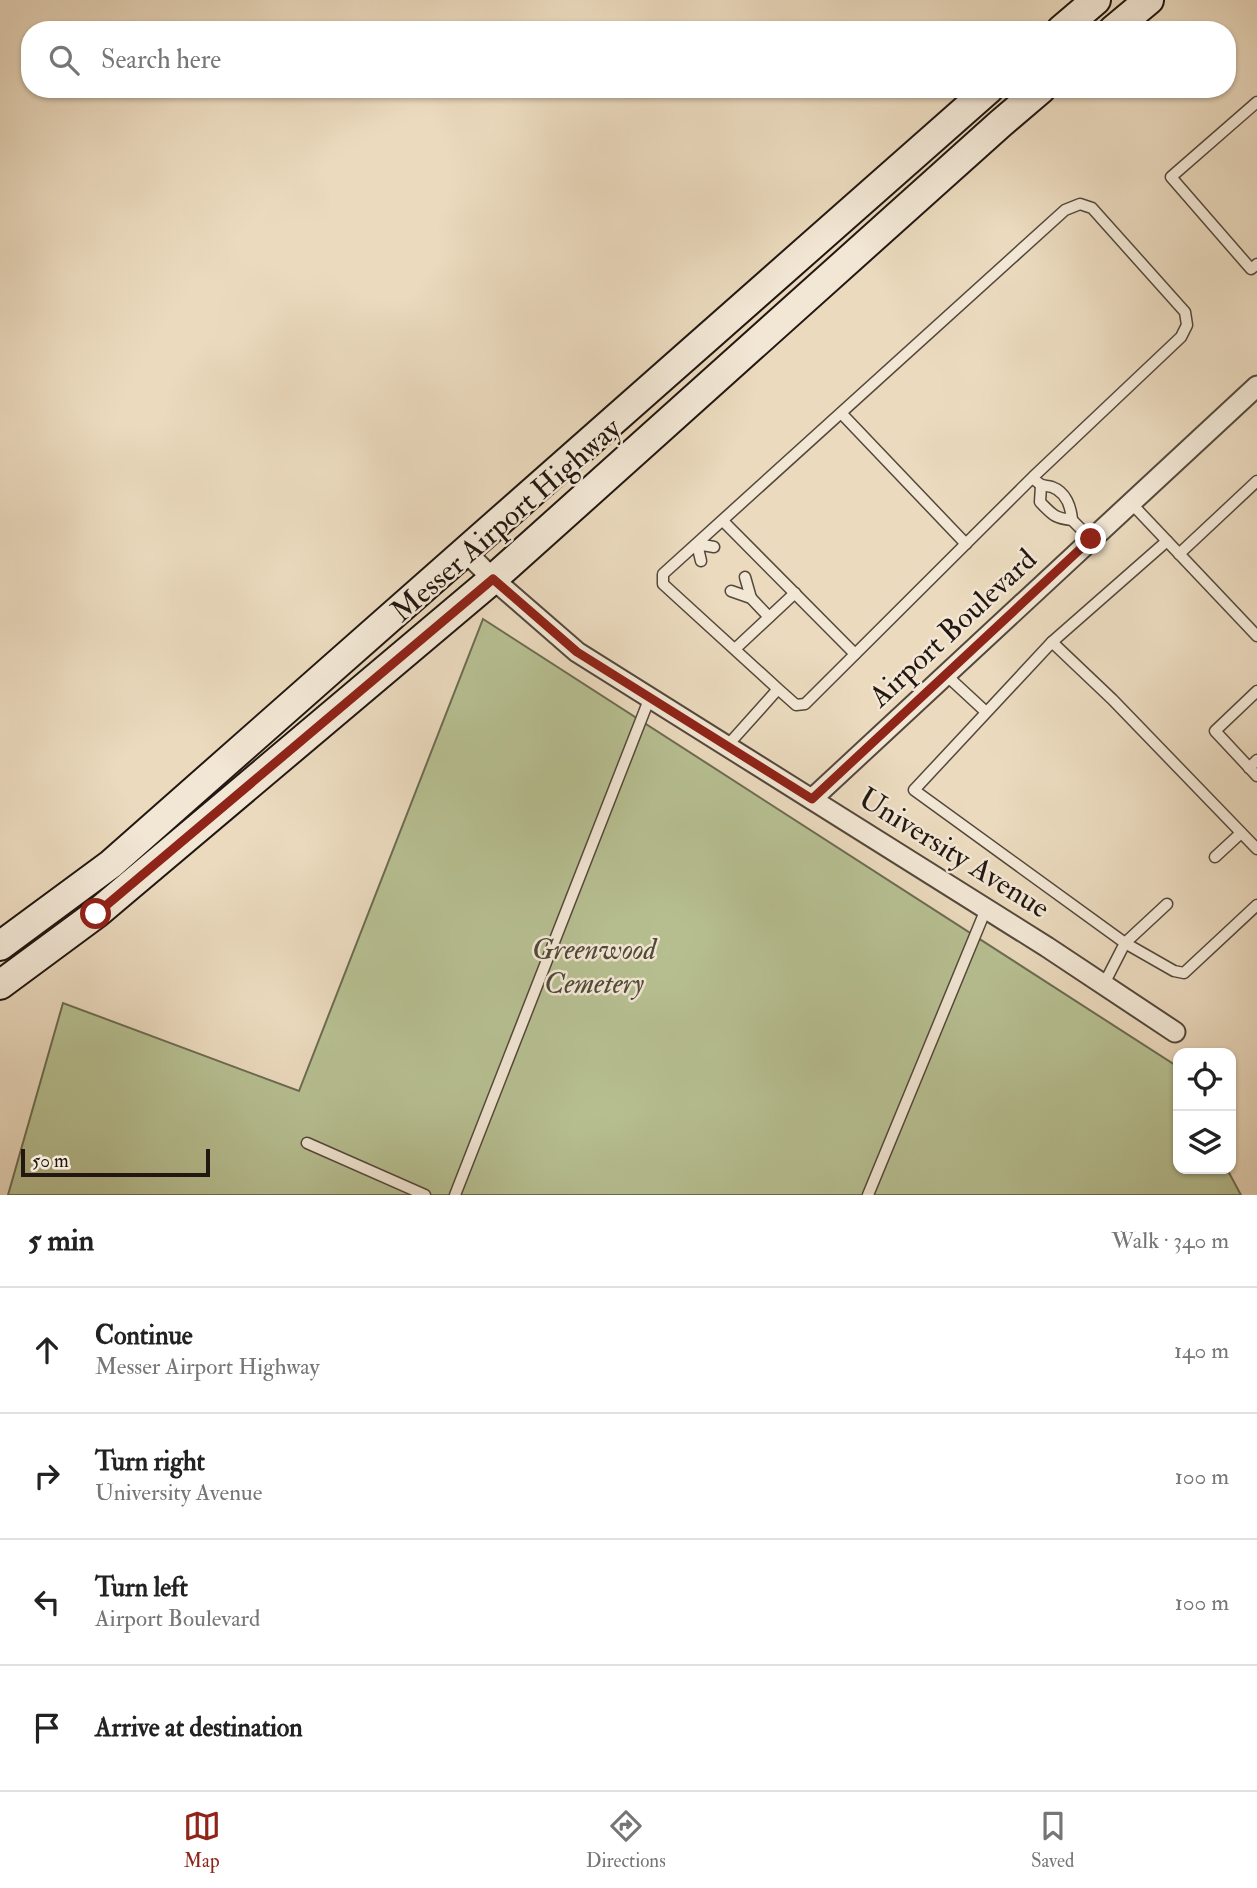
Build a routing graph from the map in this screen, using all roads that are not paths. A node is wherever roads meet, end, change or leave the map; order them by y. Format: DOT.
graph roads {
  1 [pos="1096,0"];
  2 [pos="1149,0"];
  3 [pos="1072,21"];
  4 [pos="1124,21"];
  5 [pos="979,98"];
  6 [pos="1030,98"];
  7 [pos="1257,102"];
  8 [pos="1257,264"];
  9 [pos="1257,386"];
  10 [pos="842,414"];
  11 [pos="1032,477"];
  12 [pos="1257,481"];
  13 [pos="1041,486"];
  14 [pos="1131,503"];
  15 [pos="1072,520"];
  16 [pos="723,521"];
  17 [pos="1091,539"];
  18 [pos="1167,541"];
  19 [pos="697,544"];
  20 [pos="966,544"];
  21 [pos="714,547"];
  22 [pos="465,551"];
  23 [pos="1179,554"];
  24 [pos="701,561"];
  25 [pos="745,577"];
  26 [pos="493,579"];
  27 [pos="731,591"];
  28 [pos="794,593"];
  29 [pos="751,598"];
  30 [pos="769,617"];
  31 [pos="1257,636"];
  32 [pos="1052,642"];
  33 [pos="735,649"];
  34 [pos="855,654"];
  35 [pos="946,676"];
  36 [pos="778,689"];
  37 [pos="1257,691"];
  38 [pos="650,697"];
  39 [pos="986,712"];
  40 [pos="727,746"];
  41 [pos="1254,768"];
  42 [pos="812,799"];
  43 [pos="1241,833"];
  44 [pos="1257,849"];
  45 [pos="1215,858"];
  46 [pos="1167,904"];
  47 [pos="1257,905"];
  48 [pos="986,909"];
  49 [pos="1125,943"];
  50 [pos="0,946"];
  51 [pos="1104,984"];
  52 [pos="0,985"];
  53 [pos="1175,1032"];
  54 [pos="307,1143"];
  55 [pos="425,1195"];
  56 [pos="454,1195"];
  57 [pos="868,1195"];
  1 -- 3 [label="main road"];
  2 -- 4 [label="main road"];
  5 -- 22 [label="main road, Messer Airport Highway"];
  6 -- 26 [label="main road, Messer Airport Highway"];
  7 -- 8 [label="lane"];
  9 -- 14 [label="street, Airport Boulevard"];
  10 -- 11 [label="lane"];
  10 -- 16 [label="lane"];
  10 -- 20 [label="lane"];
  11 -- 13 [label="lane"];
  11 -- 20 [label="lane"];
  12 -- 23 [label="lane"];
  13 -- 15 [label="lane"];
  13 -- 15 [label="lane"];
  14 -- 17 [label="street, Airport Boulevard"];
  14 -- 18 [label="lane"];
  15 -- 17 [label="lane"];
  16 -- 19 [label="lane"];
  16 -- 28 [label="lane"];
  17 -- 35 [label="street, Airport Boulevard"];
  18 -- 23 [label="lane"];
  18 -- 32 [label="lane"];
  19 -- 21 [label="lane"];
  19 -- 24 [label="lane"];
  19 -- 33 [label="lane"];
  20 -- 34 [label="lane"];
  22 -- 26 [label="street, University Avenue"];
  22 -- 50 [label="main road, Messer Airport Highway"];
  23 -- 31 [label="lane"];
  25 -- 29 [label="lane"];
  26 -- 38 [label="street, University Avenue"];
  26 -- 52 [label="main road, Messer Airport Highway"];
  27 -- 29 [label="lane"];
  28 -- 30 [label="lane"];
  28 -- 34 [label="lane"];
  29 -- 30 [label="lane"];
  30 -- 33 [label="lane"];
  32 -- 39 [label="lane"];
  32 -- 43 [label="lane"];
  33 -- 36 [label="lane"];
  34 -- 36 [label="lane"];
  35 -- 39 [label="lane"];
  35 -- 42 [label="street, Airport Boulevard"];
  36 -- 40 [label="lane"];
  37 -- 41 [label="lane"];
  38 -- 40 [label="street, University Avenue"];
  38 -- 56 [label="lane"];
  39 -- 49 [label="lane"];
  40 -- 42 [label="street, University Avenue"];
  42 -- 48 [label="street, University Avenue"];
  43 -- 44 [label="lane"];
  43 -- 45 [label="lane"];
  46 -- 49 [label="lane"];
  47 -- 49 [label="lane"];
  48 -- 51 [label="street, University Avenue"];
  48 -- 57 [label="lane"];
  49 -- 51 [label="lane"];
  51 -- 53 [label="street, University Avenue"];
  54 -- 55 [label="lane"];
}
